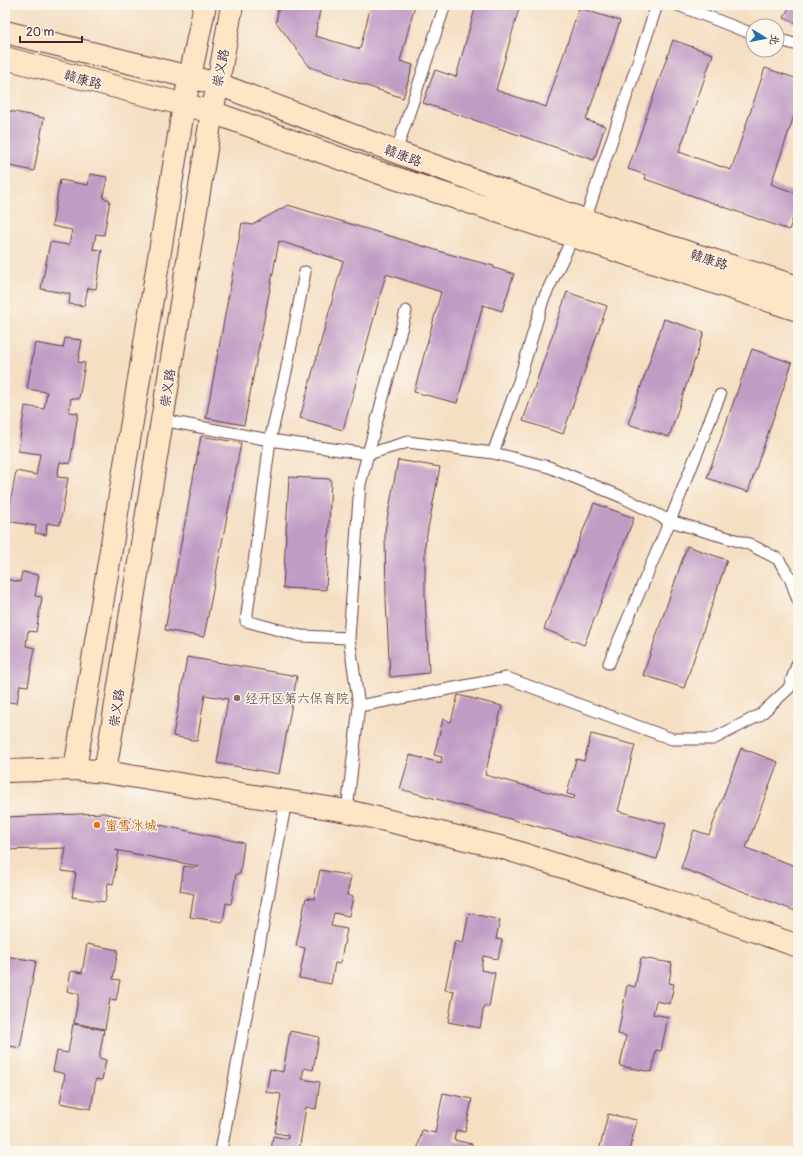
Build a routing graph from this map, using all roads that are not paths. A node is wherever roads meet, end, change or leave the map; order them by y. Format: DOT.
graph roads {
  1 [pos="205,5"];
  2 [pos="232,5"];
  3 [pos="445,5"];
  4 [pos="657,5"];
  5 [pos="678,5"];
  6 [pos="745,31"];
  7 [pos="5,32"];
  8 [pos="785,41"];
  9 [pos="798,45"];
  10 [pos="5,58"];
  11 [pos="190,77"];
  12 [pos="218,84"];
  13 [pos="184,105"];
  14 [pos="212,112"];
  15 [pos="396,152"];
  16 [pos="579,228"];
  17 [pos="305,272"];
  18 [pos="798,287"];
  19 [pos="798,310"];
  20 [pos="406,311"];
  21 [pos="720,395"];
  22 [pos="162,420"];
  23 [pos="270,440"];
  24 [pos="494,453"];
  25 [pos="368,454"];
  26 [pos="670,521"];
  27 [pos="798,600"];
  28 [pos="349,638"];
  29 [pos="609,663"];
  30 [pos="798,664"];
  31 [pos="359,706"];
  32 [pos="75,769"];
  33 [pos="5,771"];
  34 [pos="105,772"];
  35 [pos="286,801"];
  36 [pos="347,811"];
  37 [pos="798,946"];
  38 [pos="221,1151"];
  1 -- 11 [label="main road"];
  2 -- 12 [label="main road, 崇义路"];
  3 -- 15 [label="lane"];
  4 -- 16 [label="lane"];
  5 -- 6 [label="lane"];
  7 -- 11 [label="main road, 赣康路"];
  8 -- 9 [label="lane"];
  10 -- 13 [label="main road, 赣康路"];
  11 -- 12 [label="main road, 赣康路"];
  11 -- 13 [label="main road"];
  12 -- 14 [label="main road, 崇义路"];
  12 -- 15 [label="main road, 赣康路"];
  13 -- 14 [label="main road, 赣康路"];
  13 -- 32 [label="main road"];
  14 -- 16 [label="main road, 赣康路"];
  14 -- 22 [label="main road, 崇义路"];
  15 -- 16 [label="main road, 赣康路"];
  16 -- 18 [label="main road, 赣康路"];
  16 -- 19 [label="main road, 赣康路"];
  16 -- 24 [label="lane"];
  17 -- 23 [label="lane"];
  20 -- 25 [label="lane"];
  21 -- 26 [label="lane"];
  22 -- 23 [label="lane"];
  22 -- 34 [label="main road, 崇义路"];
  23 -- 25 [label="lane"];
  23 -- 28 [label="lane"];
  24 -- 25 [label="lane"];
  24 -- 26 [label="lane"];
  25 -- 28 [label="lane"];
  26 -- 27 [label="lane"];
  26 -- 29 [label="lane"];
  28 -- 31 [label="lane"];
  30 -- 31 [label="lane"];
  31 -- 36 [label="lane"];
  32 -- 33 [label="main road"];
  32 -- 34 [label="main road"];
  34 -- 35 [label="main road"];
  35 -- 36 [label="main road"];
  35 -- 38 [label="lane"];
  36 -- 37 [label="main road"];
}
